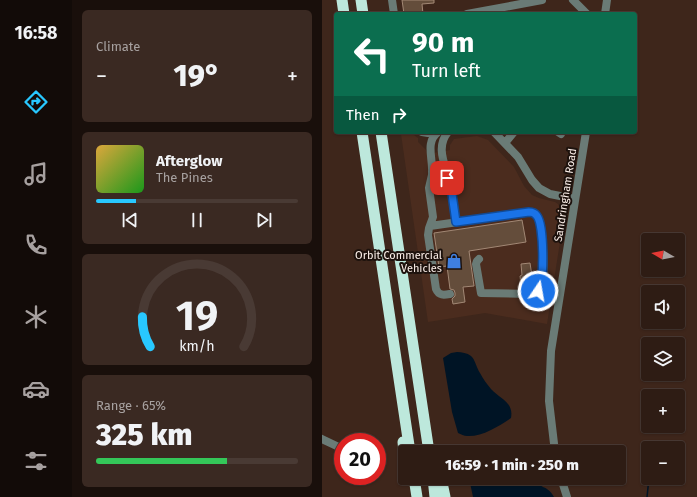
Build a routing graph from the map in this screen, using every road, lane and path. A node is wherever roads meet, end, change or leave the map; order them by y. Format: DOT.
graph roads {
  1 [pos="342,0"];
  2 [pos="361,0"];
  3 [pos="392,0"];
  4 [pos="542,0"];
  5 [pos="573,0"];
  6 [pos="598,0"];
  7 [pos="607,2"];
  8 [pos="513,3"];
  9 [pos="344,12"];
  10 [pos="363,12"];
  11 [pos="394,12"];
  12 [pos="475,12"];
  13 [pos="585,12"];
  14 [pos="605,12"];
  15 [pos="362,134"];
  16 [pos="381,134"];
  17 [pos="435,134"];
  18 [pos="447,134"];
  19 [pos="496,134"];
  20 [pos="512,134"];
  21 [pos="586,134"];
  22 [pos="505,143"];
  23 [pos="447,173"];
  24 [pos="432,174"];
  25 [pos="576,199"];
  26 [pos="456,222"];
  27 [pos="430,226"];
  28 [pos="479,259"];
  29 [pos="450,294"];
  30 [pos="390,316"];
  31 [pos="410,325"];
  32 [pos="322,439"];
  33 [pos="334,445"];
  34 [pos="403,445"];
  35 [pos="409,445"];
  36 [pos="428,445"];
  37 [pos="434,445"];
  38 [pos="554,445"];
  39 [pos="408,485"];
  40 [pos="415,485"];
  41 [pos="434,485"];
  42 [pos="442,485"];
  43 [pos="563,485"];
  44 [pos="409,497"];
  45 [pos="417,497"];
  46 [pos="435,497"];
  47 [pos="445,497"];
  48 [pos="567,497"];
  1 -- 9 [label="highway"];
  2 -- 10 [label="highway"];
  3 -- 11 [label="street"];
  4 -- 8 [label="street"];
  5 -- 13 [label="street"];
  6 -- 7 [label="street"];
  7 -- 14 [label="street"];
  8 -- 12 [label="street"];
  15 -- 30 [label="highway"];
  16 -- 31 [label="highway"];
  17 -- 24 [label="street"];
  18 -- 23 [label="street"];
  19 -- 22 [label="street"];
  20 -- 22 [label="street"];
  21 -- 25 [label="street, Sandringham Road"];
  22 -- 25 [label="street"];
  23 -- 24 [label="street"];
  23 -- 24 [label="street"];
  23 -- 26 [label="street"];
  24 -- 27 [label="street"];
  25 -- 38 [label="street, Sandringham Road"];
  26 -- 27 [label="street"];
  26 -- 28 [label="street"];
  27 -- 29 [label="street"];
  30 -- 34 [label="highway"];
  30 -- 35 [label="highway"];
  31 -- 36 [label="highway"];
  31 -- 37 [label="highway"];
  32 -- 33 [label="street"];
  39 -- 44 [label="highway"];
  40 -- 45 [label="highway"];
  41 -- 46 [label="highway"];
  42 -- 47 [label="highway"];
  43 -- 48 [label="street"];
}
